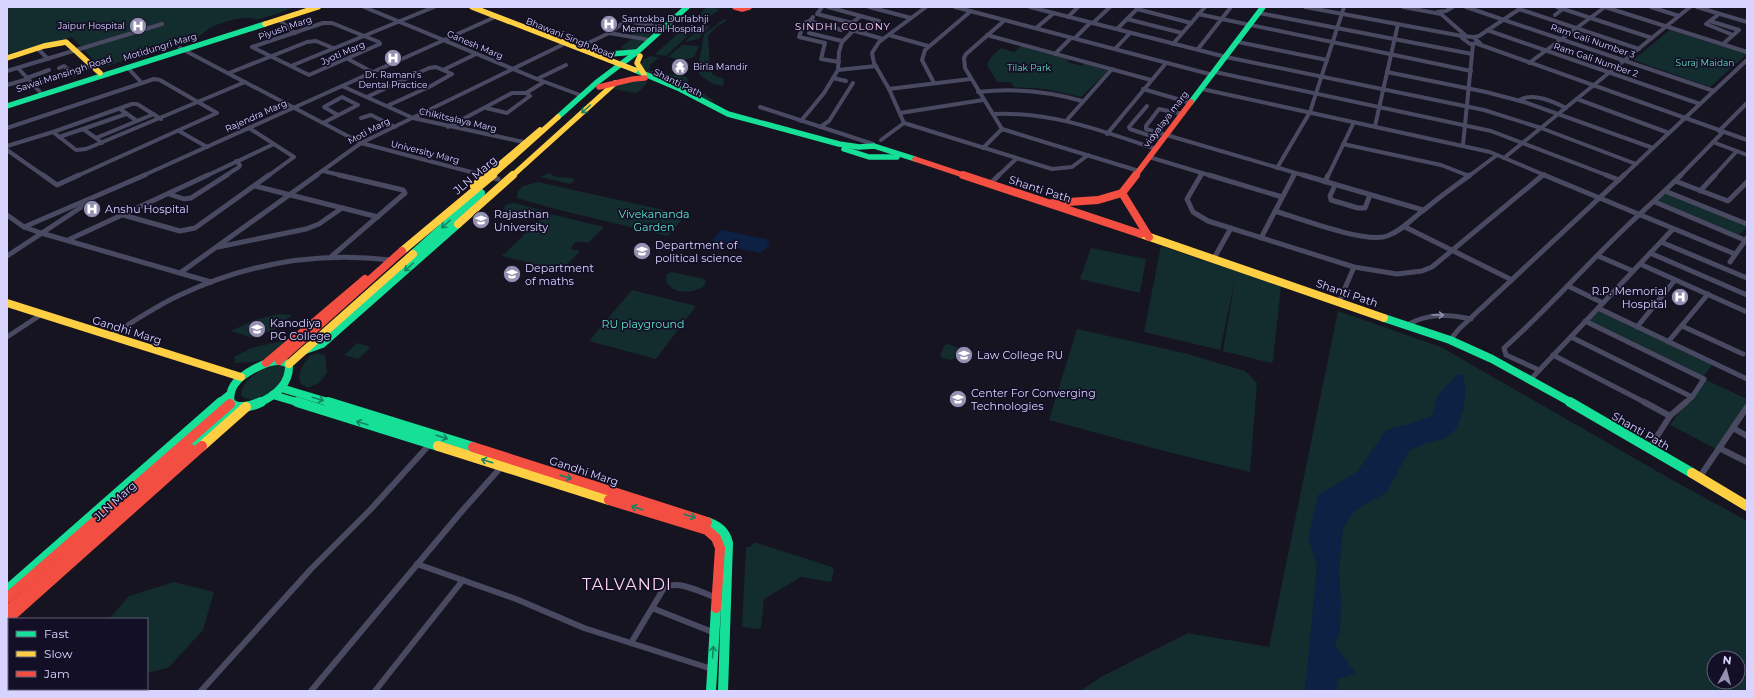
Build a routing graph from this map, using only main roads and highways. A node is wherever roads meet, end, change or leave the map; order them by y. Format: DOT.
graph roads {
  1 [pos="309,7"];
  2 [pos="318,7"];
  3 [pos="465,7"];
  4 [pos="472,7"];
  5 [pos="687,7"];
  6 [pos="694,7"];
  7 [pos="735,7"];
  8 [pos="749,7"];
  9 [pos="1261,10"];
  10 [pos="182,49"];
  11 [pos="638,54"];
  12 [pos="597,55"];
  13 [pos="7,57"];
  14 [pos="607,64"];
  15 [pos="622,67"];
  16 [pos="100,73"];
  17 [pos="644,76"];
  18 [pos="615,83"];
  19 [pos="599,87"];
  20 [pos="581,95"];
  21 [pos="7,102"];
  22 [pos="7,106"];
  23 [pos="875,145"];
  24 [pos="863,155"];
  25 [pos="875,156"];
  26 [pos="914,159"];
  27 [pos="492,177"];
  28 [pos="1122,193"];
  29 [pos="1048,204"];
  30 [pos="1149,237"];
  31 [pos="390,260"];
  32 [pos="7,303"];
  33 [pos="304,350"];
  34 [pos="279,361"];
  35 [pos="266,363"];
  36 [pos="289,364"];
  37 [pos="241,377"];
  38 [pos="281,388"];
  39 [pos="272,395"];
  40 [pos="236,403"];
  41 [pos="1747,506"];
  42 [pos="7,590"];
  43 [pos="7,598"];
  44 [pos="7,611"];
  45 [pos="9,618"];
  46 [pos="711,691"];
  47 [pos="723,691"];
  1 -- 10 [label="main road, Sawai Mansingh Road"];
  2 -- 10 [label="main road, Motidungri Marg"];
  3 -- 14 [label="main road, Bhawani Singh Road"];
  4 -- 12 [label="main road, Bhawani Singh Road"];
  5 -- 11 [label="main road, JLN Marg"];
  6 -- 11 [label="main road, JLN Marg"];
  7 -- 8 [label="main road"];
  9 -- 28 [label="main road, vidyalaya marg"];
  10 -- 16 [label="main road, Sawai Mansingh Road"];
  10 -- 22 [label="main road, Motidungri Marg"];
  11 -- 12 [label="main road"];
  11 -- 15 [label="main road, JLN Marg"];
  11 -- 17 [label="main road"];
  12 -- 15 [label="main road, Bhawani Singh Road"];
  13 -- 16 [label="main road"];
  14 -- 15 [label="main road, Bhawani Singh Road"];
  14 -- 20 [label="main road"];
  15 -- 17 [label="main road"];
  15 -- 19 [label="main road, JLN Marg"];
  15 -- 20 [label="main road, JLN Marg"];
  16 -- 21 [label="main road, Sawai Mansingh Road"];
  17 -- 18 [label="main road"];
  17 -- 23 [label="main road"];
  17 -- 24 [label="main road, Shanti Path"];
  18 -- 19 [label="main road"];
  18 -- 33 [label="main road, one-way"];
  19 -- 27 [label="main road, JLN Marg"];
  20 -- 27 [label="main road, JLN Marg"];
  23 -- 24 [label="main road"];
  23 -- 25 [label="main road"];
  23 -- 26 [label="main road"];
  24 -- 25 [label="main road, Shanti Path"];
  25 -- 26 [label="main road, Shanti Path"];
  26 -- 29 [label="main road, Shanti Path"];
  27 -- 31 [label="main road, JLN Marg"];
  27 -- 33 [label="main road, JLN Marg, one-way"];
  28 -- 29 [label="main road"];
  28 -- 30 [label="main road"];
  29 -- 30 [label="main road, Shanti Path"];
  30 -- 41 [label="main road, Shanti Path"];
  31 -- 34 [label="main road, JLN Marg"];
  31 -- 35 [label="main road"];
  32 -- 37 [label="main road, Gandhi Marg"];
  33 -- 36 [label="main road, JLN Marg"];
  34 -- 35 [label="main road"];
  34 -- 36 [label="main road"];
  35 -- 37 [label="main road"];
  36 -- 38 [label="main road"];
  37 -- 40 [label="main road"];
  38 -- 39 [label="main road"];
  38 -- 47 [label="main road, Gandhi Marg, one-way"];
  39 -- 40 [label="main road"];
  46 -- 39 [label="main road, Gandhi Marg, one-way"];
  40 -- 42 [label="main road"];
  40 -- 43 [label="main road, JLN Marg"];
  40 -- 44 [label="main road, JLN Marg"];
  40 -- 45 [label="main road"];
}
